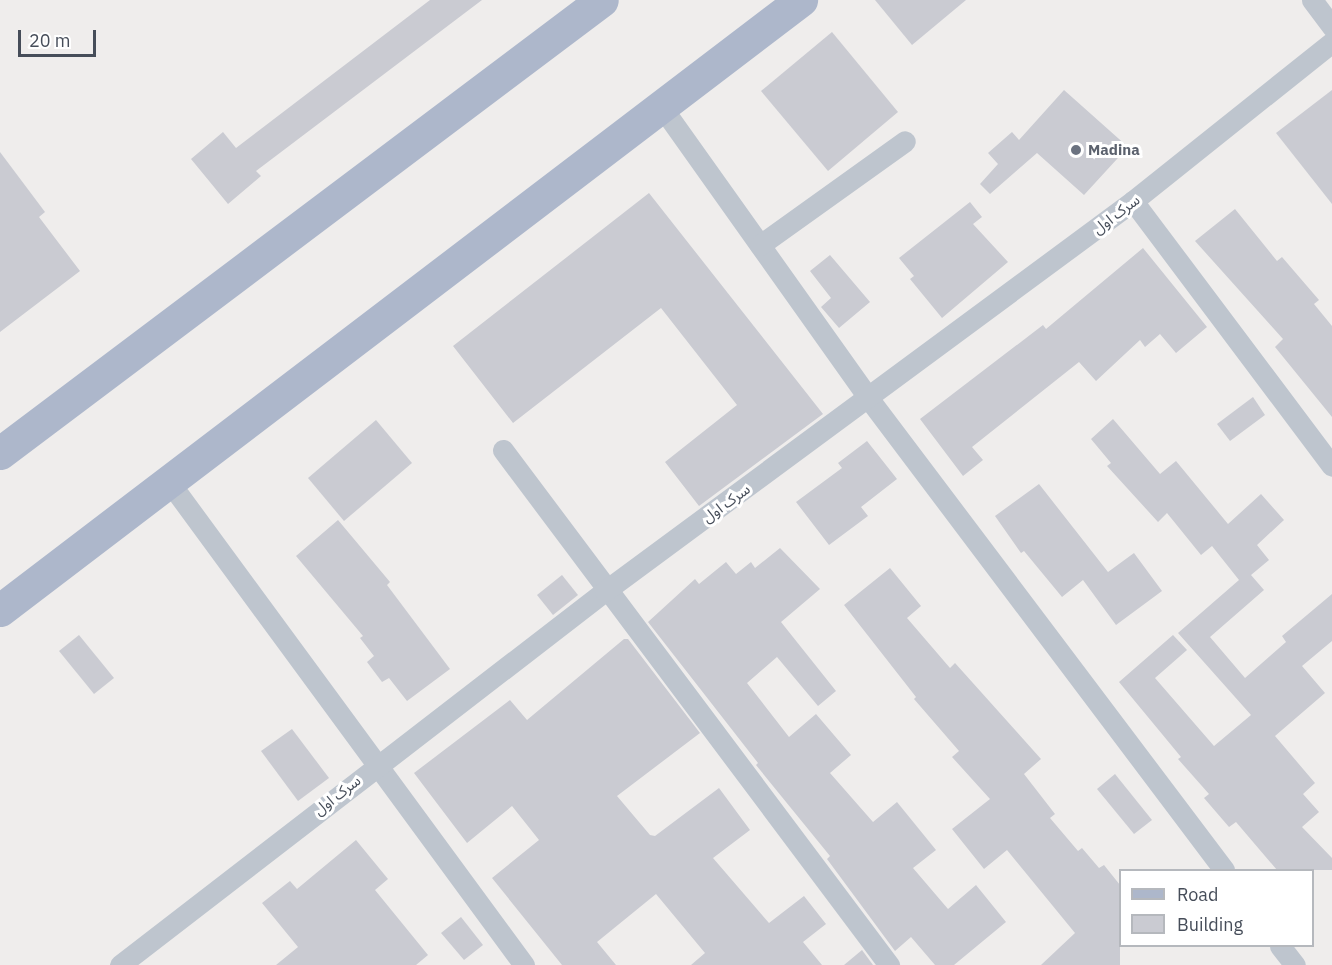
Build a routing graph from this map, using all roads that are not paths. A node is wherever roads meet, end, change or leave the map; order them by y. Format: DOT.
graph roads {
  1 [pos="602,0"];
  2 [pos="801,0"];
  3 [pos="1312,0"];
  4 [pos="1332,27"];
  5 [pos="1332,42"];
  6 [pos="662,106"];
  7 [pos="905,141"];
  8 [pos="1133,201"];
  9 [pos="760,245"];
  10 [pos="869,399"];
  11 [pos="503,450"];
  12 [pos="0,453"];
  13 [pos="1332,466"];
  14 [pos="170,483"];
  15 [pos="605,591"];
  16 [pos="0,610"];
  17 [pos="374,766"];
  18 [pos="1223,869"];
  19 [pos="1282,947"];
  20 [pos="120,965"];
  21 [pos="524,965"];
  22 [pos="889,965"];
  23 [pos="1295,965"];
  1 -- 12 [label="main road"];
  2 -- 6 [label="main road"];
  3 -- 4 [label="street"];
  5 -- 8 [label="street, سرک‌ اول"];
  6 -- 9 [label="street"];
  6 -- 14 [label="main road"];
  7 -- 9 [label="street"];
  8 -- 10 [label="street, سرک‌ اول"];
  8 -- 13 [label="street"];
  9 -- 10 [label="street"];
  10 -- 15 [label="street, سرک‌ اول"];
  10 -- 18 [label="street"];
  11 -- 15 [label="street"];
  14 -- 16 [label="main road"];
  14 -- 17 [label="street"];
  15 -- 17 [label="street, سرک‌ اول"];
  15 -- 22 [label="street"];
  17 -- 20 [label="street, سرک‌ اول"];
  17 -- 21 [label="street"];
  19 -- 23 [label="street"];
}
